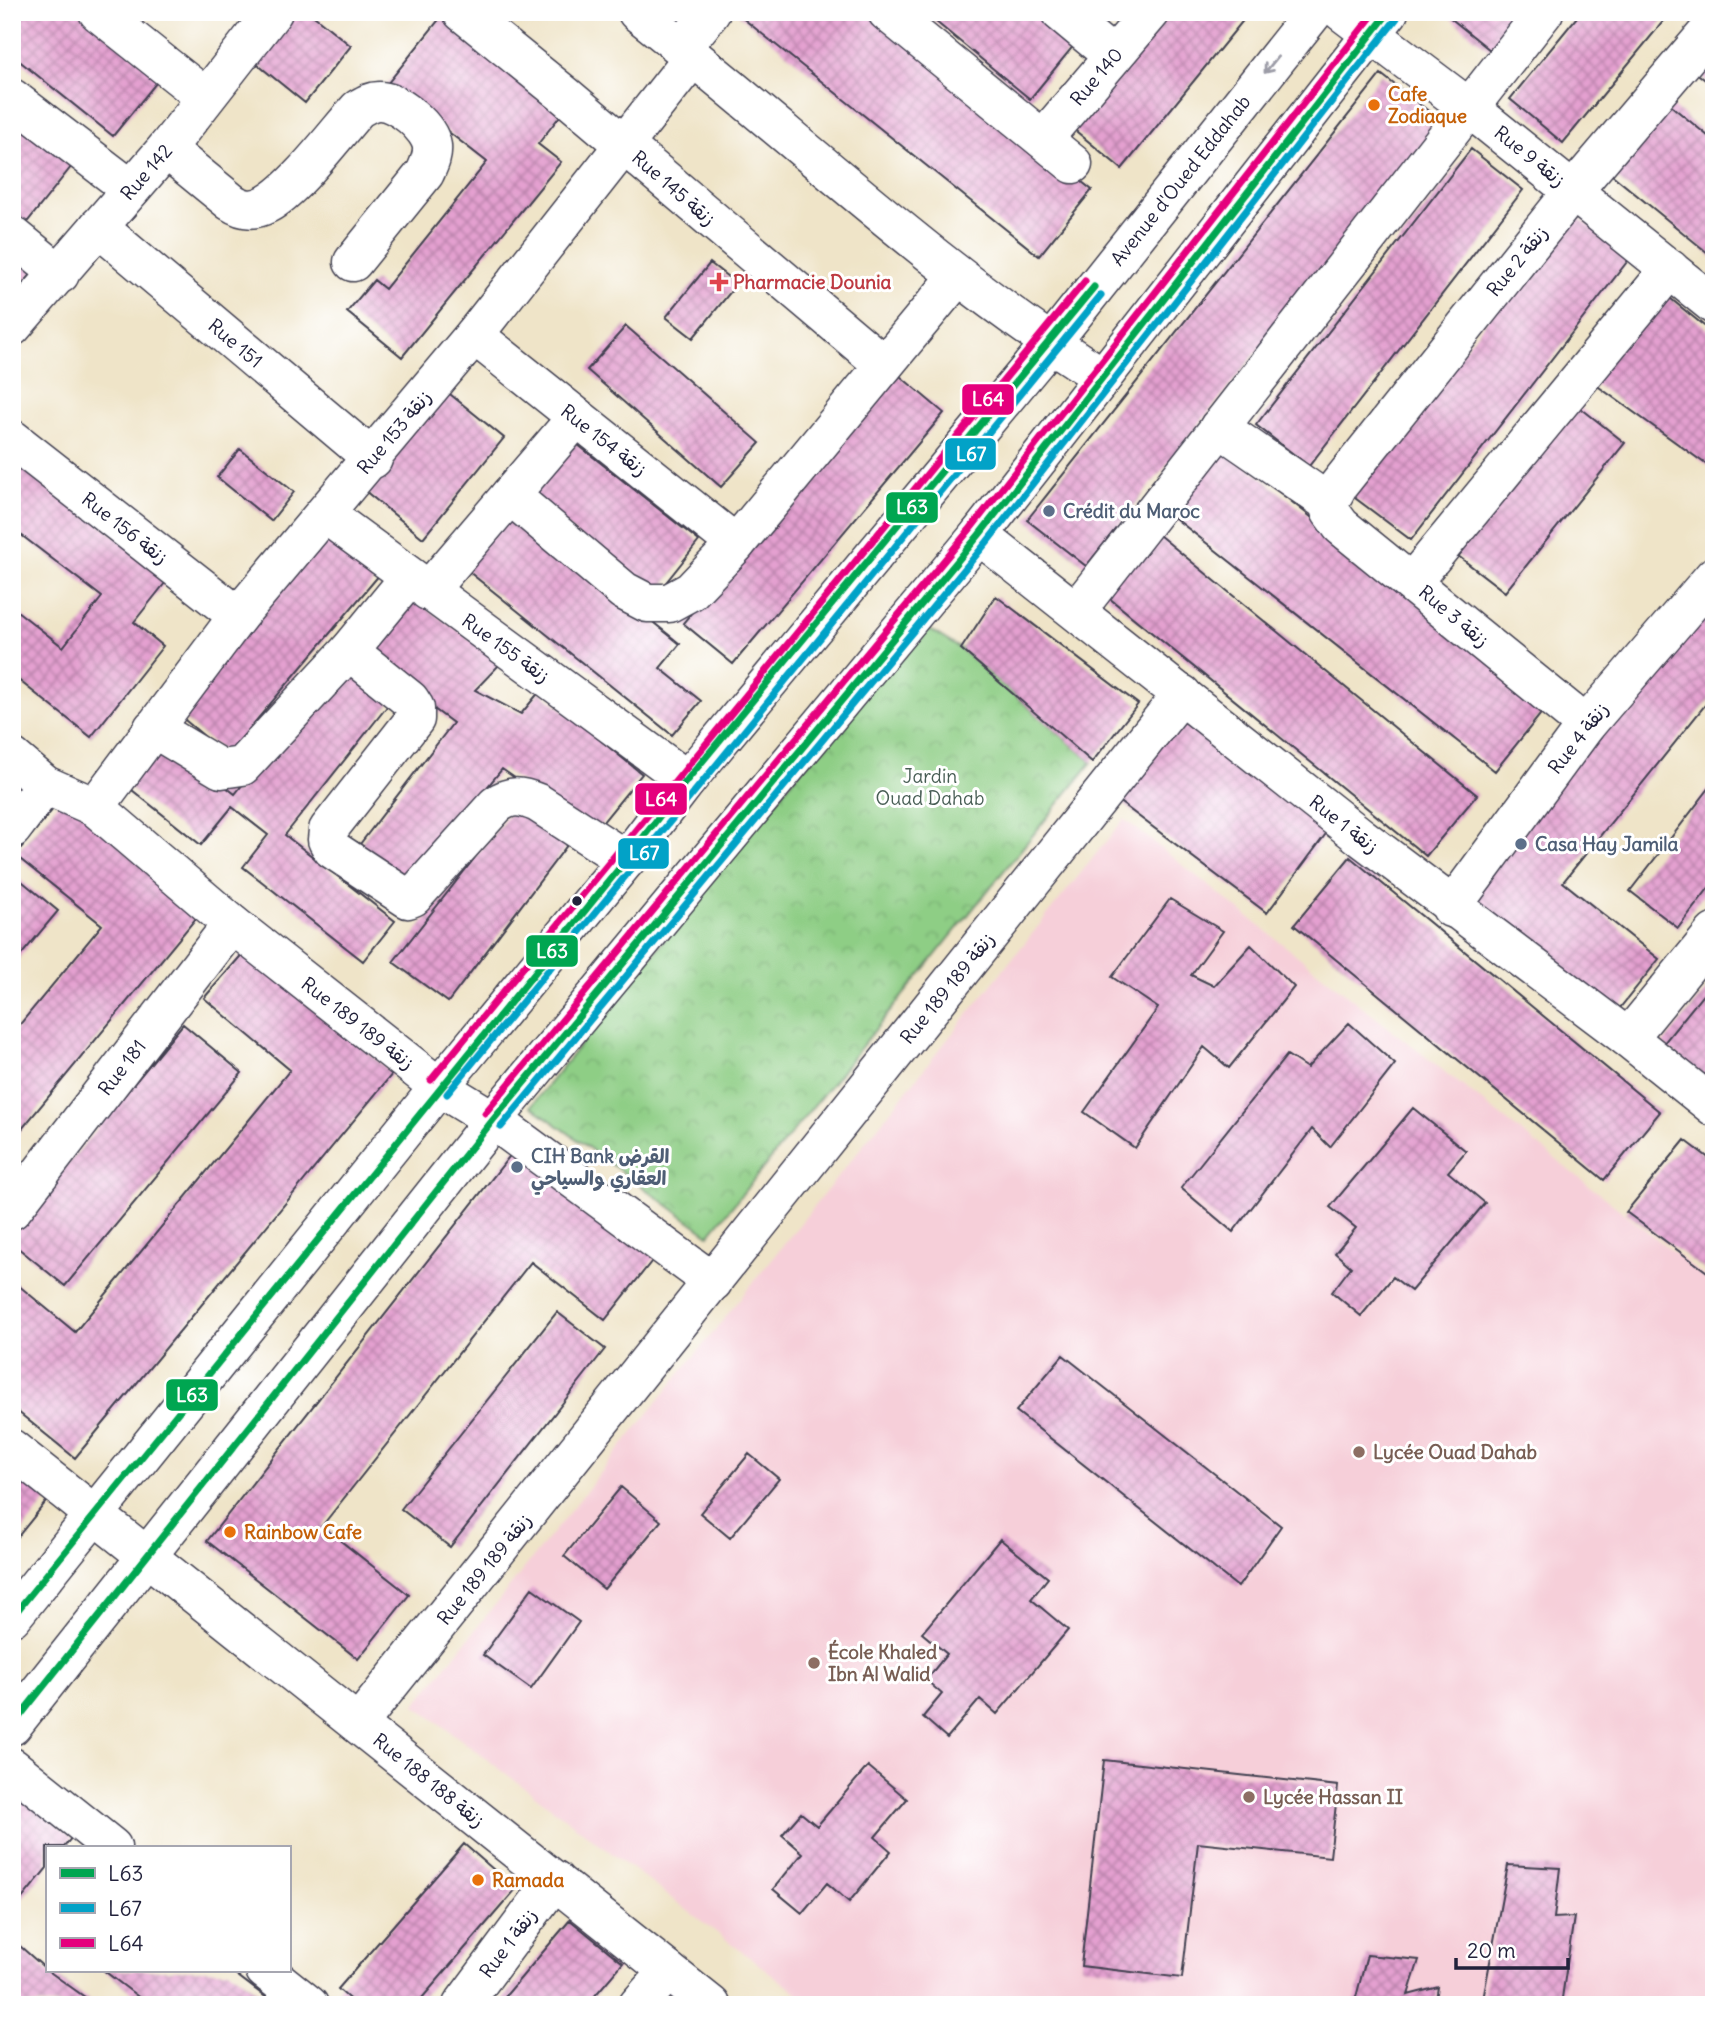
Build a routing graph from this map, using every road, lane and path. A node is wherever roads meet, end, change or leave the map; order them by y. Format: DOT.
graph roads {
  1 [pos="98,12"];
  2 [pos="273,12"];
  3 [pos="462,12"];
  4 [pos="637,12"];
  5 [pos="711,12"];
  6 [pos="887,12"];
  7 [pos="1060,12"];
  8 [pos="1151,12"];
  9 [pos="1314,12"];
  10 [pos="1544,12"];
  11 [pos="1368,19"];
  12 [pos="1714,25"];
  13 [pos="688,52"];
  14 [pos="1113,56"];
  15 [pos="205,97"];
  16 [pos="12,98"];
  17 [pos="1468,107"];
  18 [pos="1043,139"];
  19 [pos="623,144"];
  20 [pos="166,149"];
  21 [pos="1073,164"];
  22 [pos="131,189"];
  23 [pos="1573,191"];
  24 [pos="98,227"];
  25 [pos="12,235"];
  26 [pos="353,262"];
  27 [pos="1670,269"];
  28 [pos="60,274"];
  29 [pos="958,276"];
  30 [pos="1714,305"];
  31 [pos="12,327"];
  32 [pos="474,335"];
  33 [pos="1050,344"];
  34 [pos="884,365"];
  35 [pos="1103,377"];
  36 [pos="576,418"];
  37 [pos="1219,427"];
  38 [pos="12,439"];
  39 [pos="373,459"];
  40 [pos="510,495"];
  41 [pos="1329,503"];
  42 [pos="325,514"];
  43 [pos="979,535"];
  44 [pos="736,544"];
  45 [pos="1714,576"];
  46 [pos="1412,582"];
  47 [pos="419,585"];
  48 [pos="1077,610"];
  49 [pos="238,616"];
  50 [pos="349,651"];
  51 [pos="1182,694"];
  52 [pos="1586,725"];
  53 [pos="153,727"];
  54 [pos="12,757"];
  55 [pos="687,780"];
  56 [pos="45,785"];
  57 [pos="95,807"];
  58 [pos="12,830"];
  59 [pos="626,860"];
  60 [pos="1451,908"];
  61 [pos="232,924"];
  62 [pos="1714,933"];
  63 [pos="1628,1038"];
  64 [pos="439,1087"];
  65 [pos="1714,1107"];
  66 [pos="494,1120"];
  67 [pos="12,1210"];
  68 [pos="713,1282"];
  69 [pos="12,1449"];
  70 [pos="94,1514"];
  71 [pos="146,1556"];
  72 [pos="12,1617"];
  73 [pos="358,1724"];
  74 [pos="12,1726"];
  75 [pos="12,1767"];
  76 [pos="111,1846"];
  77 [pos="555,1880"];
  78 [pos="668,1971"];
  79 [pos="268,1972"];
  80 [pos="309,2005"];
  81 [pos="462,2005"];
  82 [pos="638,2005"];
  83 [pos="711,2005"];
  1 -- 15 [label="street"];
  2 -- 15 [label="street, Rue 142"];
  3 -- 19 [label="street, Rue 145 زنقة"];
  4 -- 13 [label="street"];
  5 -- 13 [label="street, Rue 153 زنقة"];
  6 -- 18 [label="street"];
  7 -- 14 [label="street"];
  8 -- 14 [label="street, Rue 140"];
  9 -- 33 [label="street, Avenue d'Oued Eddahab, one-way"];
  10 -- 17 [label="street"];
  11 -- 17 [label="street, Rue 9 زنقة"];
  11 -- 35 [label="street"];
  12 -- 23 [label="street, Rue 2 زنقة"];
  13 -- 19 [label="street, Rue 153 زنقة"];
  13 -- 29 [label="street"];
  14 -- 18 [label="street, Rue 140"];
  15 -- 20 [label="street, Rue 142"];
  16 -- 22 [label="street"];
  17 -- 23 [label="street, Rue 9 زنقة"];
  17 -- 37 [label="street"];
  18 -- 21 [label="street"];
  19 -- 32 [label="street, Rue 153 زنقة"];
  19 -- 34 [label="street, Rue 145 زنقة"];
  20 -- 22 [label="street, Rue 142"];
  20 -- 26 [label="street"];
  22 -- 24 [label="street, Rue 142"];
  23 -- 27 [label="street, Rue 9 زنقة"];
  23 -- 41 [label="street, Rue 2 زنقة"];
  24 -- 28 [label="street, Rue 142"];
  24 -- 39 [label="street, Rue 151"];
  25 -- 28 [label="street"];
  27 -- 30 [label="street, Rue 9 زنقة"];
  27 -- 46 [label="street"];
  28 -- 31 [label="street, Rue 142"];
  29 -- 33 [label="street"];
  29 -- 34 [label="street"];
  32 -- 36 [label="street, Rue 154 زنقة"];
  32 -- 39 [label="street, Rue 153 زنقة"];
  33 -- 35 [label="street"];
  33 -- 55 [label="street, Avenue d'Oued Eddahab"];
  34 -- 44 [label="street"];
  35 -- 43 [label="street"];
  36 -- 40 [label="street"];
  36 -- 44 [label="street, Rue 154 زنقة"];
  37 -- 41 [label="street"];
  37 -- 48 [label="street"];
  38 -- 49 [label="street, Rue 156 زنقة"];
  39 -- 42 [label="street, Rue 153 زنقة"];
  40 -- 44 [label="street"];
  40 -- 47 [label="street"];
  41 -- 46 [label="street, Rue 3 زنقة"];
  42 -- 47 [label="street, Rue 155 زنقة"];
  42 -- 49 [label="street, Rue 153 زنقة"];
  43 -- 48 [label="street, Rue 1 زنقة"];
  43 -- 66 [label="street"];
  45 -- 52 [label="street, Rue 4 زنقة"];
  46 -- 52 [label="street, Rue 3 زنقة"];
  47 -- 50 [label="street"];
  47 -- 55 [label="street, Rue 155 زنقة"];
  48 -- 51 [label="street, Rue 1 زنقة"];
  49 -- 53 [label="street, Rue 153 زنقة"];
  50 -- 53 [label="street"];
  50 -- 59 [label="street"];
  51 -- 60 [label="street, Rue 1 زنقة"];
  51 -- 68 [label="street, Rue 189 زنقة 189"];
  52 -- 60 [label="street, Rue 4 زنقة"];
  53 -- 57 [label="street, Rue 153 زنقة"];
  54 -- 56 [label="street, Rue 189 زنقة 189"];
  55 -- 59 [label="street, Avenue d'Oued Eddahab"];
  56 -- 57 [label="street, Rue 189 زنقة 189"];
  56 -- 58 [label="street"];
  57 -- 61 [label="street, Rue 189 زنقة 189"];
  59 -- 64 [label="street, Avenue d'Oued Eddahab"];
  60 -- 63 [label="street, Rue 1 زنقة"];
  61 -- 64 [label="street, Rue 189 زنقة 189"];
  61 -- 67 [label="street, Rue 181"];
  62 -- 63 [label="street"];
  63 -- 65 [label="street, Rue 1 زنقة"];
  64 -- 66 [label="street, Rue 189 زنقة 189"];
  64 -- 70 [label="street, Avenue d'Oued Eddahab"];
  66 -- 68 [label="street, Rue 189 زنقة 189"];
  66 -- 71 [label="street"];
  68 -- 73 [label="street, Rue 189 زنقة 189"];
  69 -- 70 [label="street, Rue 188 زنقة 188"];
  70 -- 71 [label="street, Rue 188 زنقة 188"];
  70 -- 72 [label="street, Avenue d'Oued Eddahab"];
  71 -- 73 [label="street, Rue 188 زنقة 188"];
  71 -- 74 [label="street"];
  73 -- 77 [label="street, Rue 188 زنقة 188"];
  75 -- 76 [label="street"];
  77 -- 78 [label="street, Rue 188 زنقة 188"];
  77 -- 81 [label="street, Rue 1 زنقة"];
  78 -- 82 [label="street"];
  78 -- 83 [label="street, Rue 188 زنقة 188"];
  79 -- 80 [label="street"];
}
